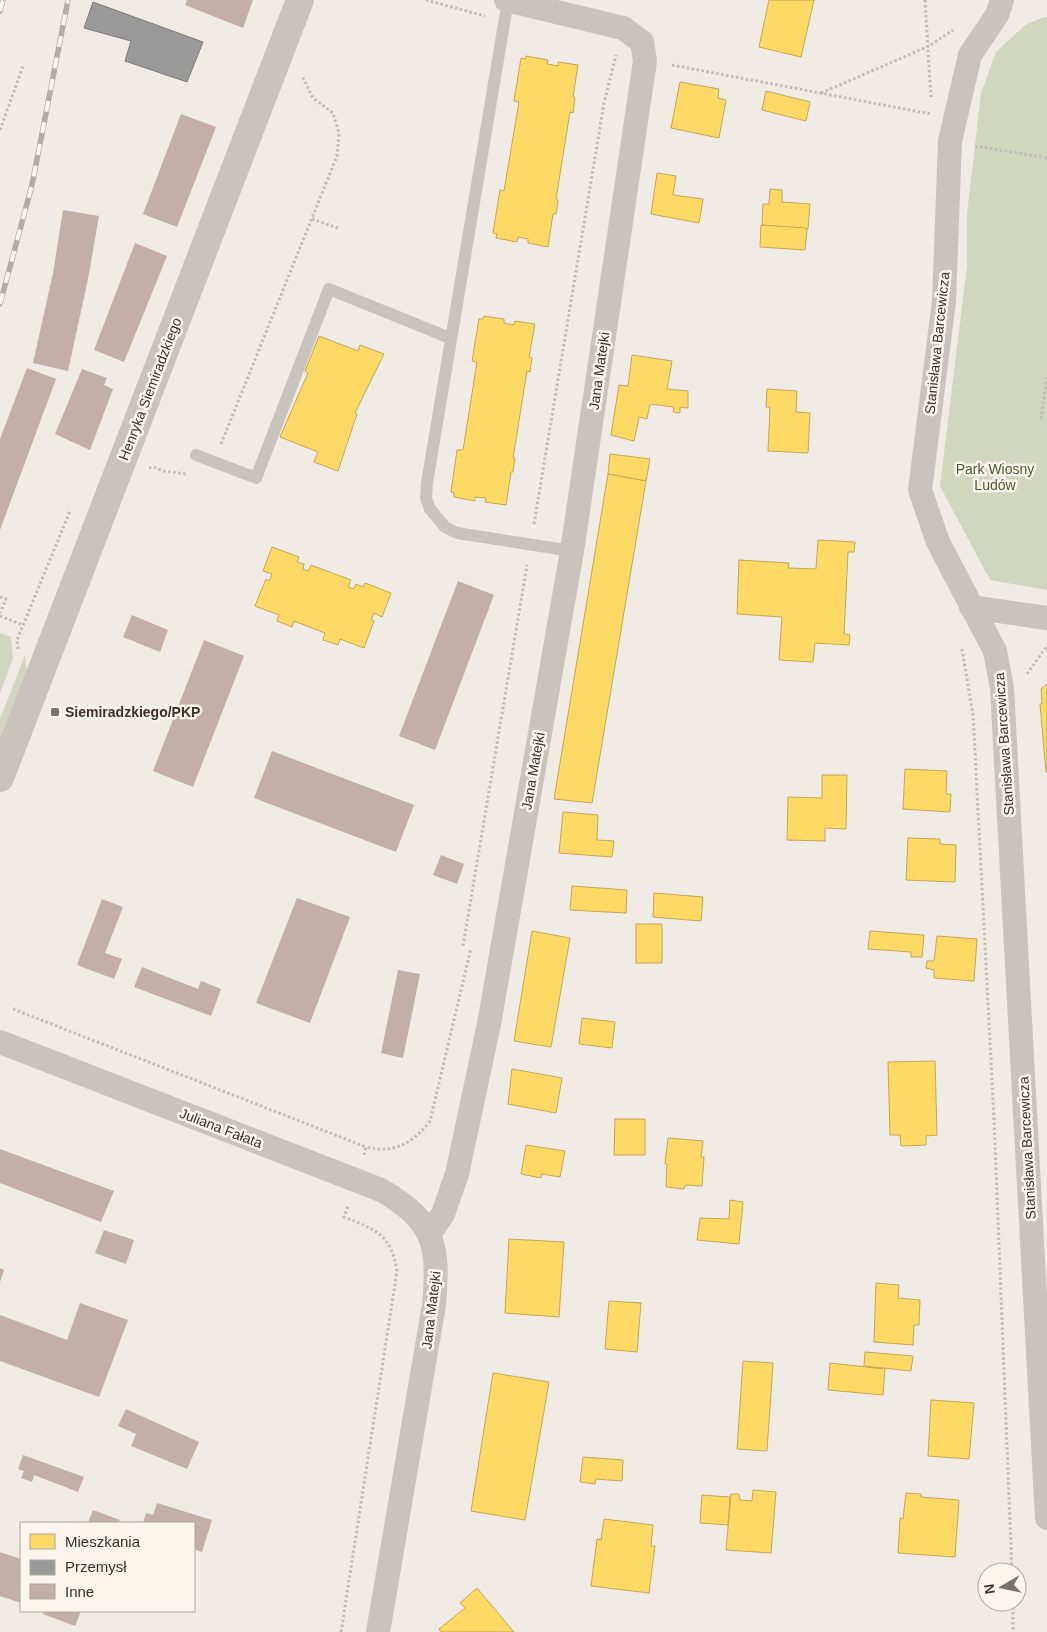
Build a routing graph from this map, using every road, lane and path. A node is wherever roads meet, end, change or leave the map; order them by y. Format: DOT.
graph roads {
  1 [pos="300,0"];
  2 [pos="507,0"];
  3 [pos="925,0"];
  4 [pos="1002,0"];
  5 [pos="954,30"];
  6 [pos="929,46"];
  7 [pos="617,52"];
  8 [pos="666,64"];
  9 [pos="23,66"];
  10 [pos="300,72"];
  11 [pos="821,93"];
  12 [pos="942,125"];
  13 [pos="0,130"];
  14 [pos="1047,158"];
  15 [pos="312,219"];
  16 [pos="338,228"];
  17 [pos="450,338"];
  18 [pos="1047,377"];
  19 [pos="1041,418"];
  20 [pos="196,455"];
  21 [pos="212,460"];
  22 [pos="141,471"];
  23 [pos="58,541"];
  24 [pos="530,545"];
  25 [pos="572,551"];
  26 [pos="86,553"];
  27 [pos="0,596"];
  28 [pos="971,607"];
  29 [pos="0,615"];
  30 [pos="1047,618"];
  31 [pos="23,625"];
  32 [pos="962,647"];
  33 [pos="0,778"];
  34 [pos="463,946"];
  35 [pos="471,948"];
  36 [pos="14,1009"];
  37 [pos="0,1042"];
  38 [pos="366,1147"];
  39 [pos="356,1181"];
  40 [pos="429,1234"];
  41 [pos="1047,1518"];
  42 [pos="1012,1562"];
  43 [pos="1013,1612"];
  44 [pos="341,1632"];
  45 [pos="378,1632"];
  46 [pos="1013,1632"];
  1 -- 26 [label="street, Henryka Siemiradzkiego"];
  2 -- 17 [label="lane"];
  2 -- 25 [label="street, Jana Matejki"];
  3 -- 6 [label="path"];
  4 -- 12 [label="street, Stanisława Barcewicza"];
  5 -- 6 [label="path"];
  6 -- 11 [label="path"];
  6 -- 12 [label="path"];
  7 -- 24 [label="path"];
  8 -- 11 [label="path"];
  9 -- 13 [label="path"];
  10 -- 15 [label="path"];
  11 -- 12 [label="path"];
  12 -- 14 [label="path"];
  12 -- 28 [label="street, Stanisława Barcewicza"];
  15 -- 16 [label="path"];
  15 -- 21 [label="path"];
  17 -- 21 [label="lane"];
  17 -- 24 [label="lane"];
  18 -- 19 [label="path"];
  20 -- 21 [label="lane"];
  21 -- 22 [label="path"];
  23 -- 26 [label="path"];
  24 -- 25 [label="lane"];
  24 -- 34 [label="path"];
  25 -- 40 [label="street, Jana Matejki"];
  26 -- 33 [label="street, Henryka Siemiradzkiego"];
  27 -- 29 [label="path"];
  28 -- 30 [label="street"];
  28 -- 41 [label="street, Stanisława Barcewicza"];
  29 -- 31 [label="path"];
  32 -- 42 [label="path"];
  35 -- 38 [label="path"];
  36 -- 38 [label="path"];
  37 -- 39 [label="street, Juliana Fałata"];
  38 -- 39 [label="path"];
  39 -- 40 [label="street, Juliana Fałata"];
  39 -- 44 [label="path"];
  40 -- 45 [label="street, Jana Matejki"];
  43 -- 46 [label="path"];
}
